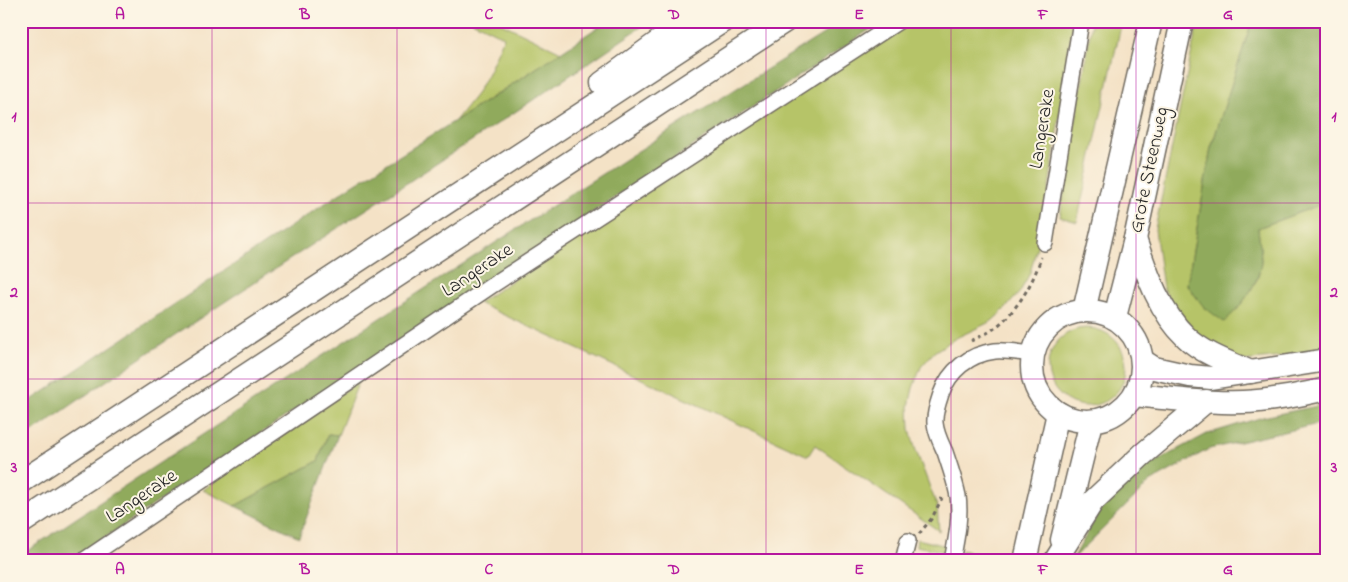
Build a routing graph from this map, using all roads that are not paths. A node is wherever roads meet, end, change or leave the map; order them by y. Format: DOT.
graph roads {
  1 [pos="687,21"];
  2 [pos="724,21"];
  3 [pos="785,21"];
  4 [pos="899,21"];
  5 [pos="1081,21"];
  6 [pos="1151,21"];
  7 [pos="1182,21"];
  8 [pos="1135,239"];
  9 [pos="1045,243"];
  10 [pos="308,293"];
  11 [pos="1084,311"];
  12 [pos="1115,318"];
  13 [pos="1033,354"];
  14 [pos="1327,360"];
  15 [pos="1143,361"];
  16 [pos="1250,372"];
  17 [pos="1327,390"];
  18 [pos="1135,395"];
  19 [pos="1206,401"];
  20 [pos="1058,413"];
  21 [pos="1090,422"];
  22 [pos="21,482"];
  23 [pos="21,523"];
  24 [pos="908,541"];
  25 [pos="1057,560"];
  26 [pos="83,561"];
  27 [pos="903,561"];
  28 [pos="952,561"];
  29 [pos="1025,561"];
  1 -- 10 [label="highway"];
  2 -- 10 [label="highway"];
  3 -- 23 [label="highway"];
  4 -- 26 [label="street, Langerake"];
  5 -- 9 [label="street, Langerake"];
  6 -- 11 [label="highway, Grote Steenweg"];
  7 -- 8 [label="highway, Grote Steenweg"];
  8 -- 12 [label="highway, Grote Steenweg"];
  8 -- 16 [label="highway"];
  10 -- 22 [label="highway"];
  11 -- 12 [label="highway"];
  11 -- 13 [label="highway"];
  12 -- 15 [label="highway"];
  13 -- 20 [label="highway"];
  13 -- 28 [label="street"];
  14 -- 16 [label="highway"];
  15 -- 16 [label="highway"];
  15 -- 18 [label="highway"];
  17 -- 19 [label="highway"];
  18 -- 19 [label="highway"];
  18 -- 21 [label="highway"];
  19 -- 25 [label="highway"];
  20 -- 21 [label="highway"];
  20 -- 29 [label="highway"];
  21 -- 25 [label="highway"];
  24 -- 27 [label="street"];
}
